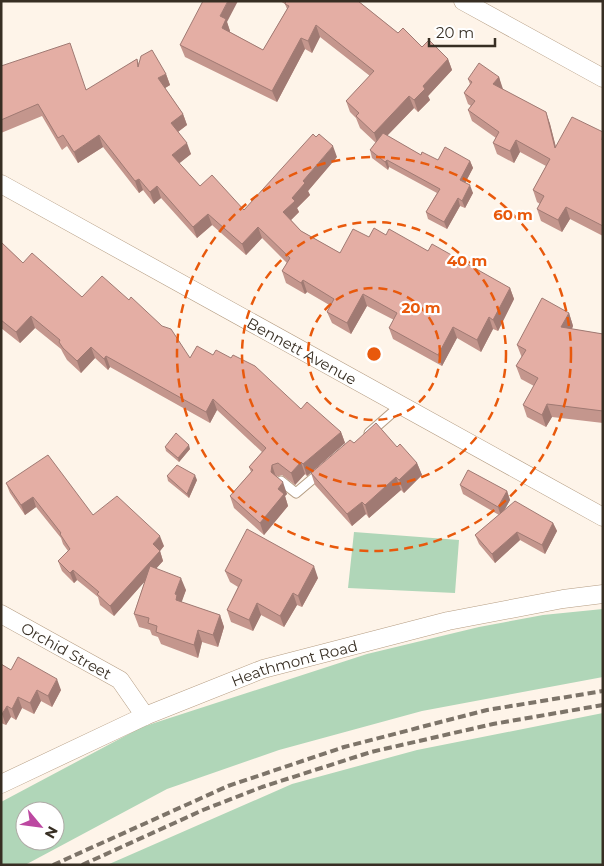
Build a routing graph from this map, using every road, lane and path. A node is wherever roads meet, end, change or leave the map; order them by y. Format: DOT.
graph roads {
  1 [pos="463,1"];
  2 [pos="603,78"];
  3 [pos="1,184"];
  4 [pos="401,406"];
  5 [pos="361,439"];
  6 [pos="332,463"];
  7 [pos="281,480"];
  8 [pos="603,517"];
  9 [pos="603,594"];
  10 [pos="1,614"];
  11 [pos="145,716"];
  12 [pos="1,784"];
  1 -- 2 [label="street"];
  3 -- 4 [label="street, Bennett Avenue"];
  4 -- 5 [label="lane"];
  4 -- 8 [label="street, Bennett Avenue"];
  6 -- 7 [label="lane"];
  9 -- 11 [label="street, Heathmont Road"];
  10 -- 11 [label="street, Orchid Street"];
  11 -- 12 [label="street, Heathmont Road"];
}
